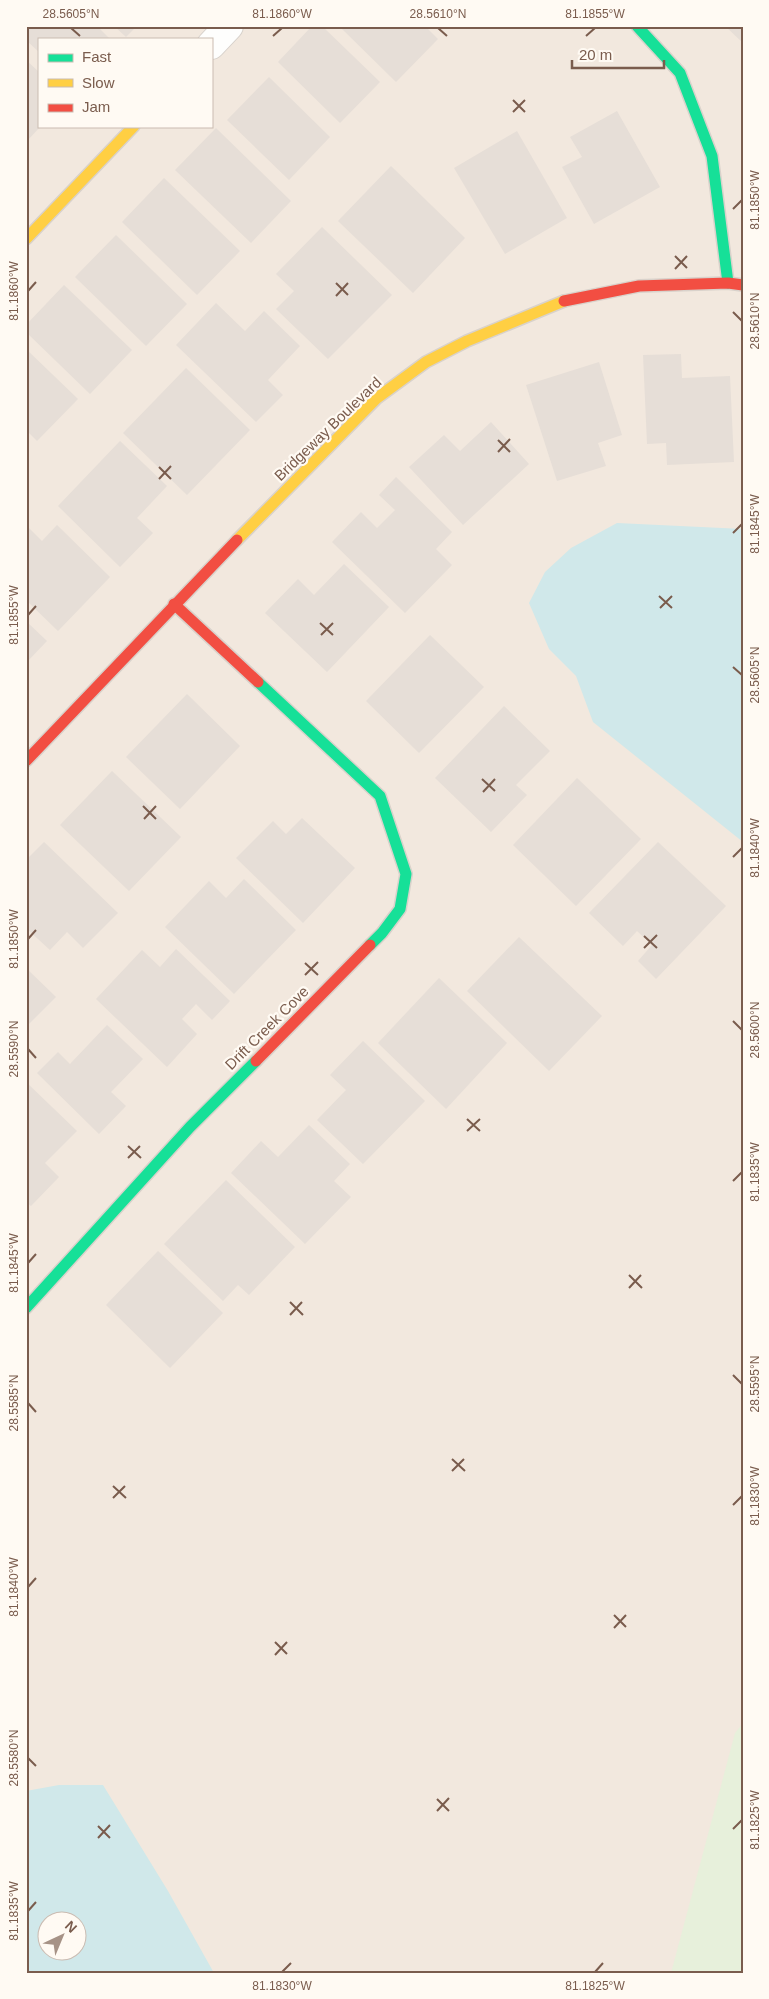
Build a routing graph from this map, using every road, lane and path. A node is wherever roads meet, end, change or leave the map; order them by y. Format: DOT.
graph roads {
  1 [pos="229,26"];
  2 [pos="637,26"];
  3 [pos="212,44"];
  4 [pos="132,128"];
  5 [pos="26,239"];
  6 [pos="728,283"];
  7 [pos="743,285"];
  8 [pos="174,604"];
  9 [pos="26,761"];
  10 [pos="26,1308"];
  1 -- 3 [label="street"];
  2 -- 6 [label="street"];
  4 -- 5 [label="street"];
  6 -- 7 [label="street, Bridgeway Boulevard"];
  6 -- 8 [label="street, Bridgeway Boulevard"];
  8 -- 9 [label="street, Bridgeway Boulevard"];
  8 -- 10 [label="street, Drift Creek Cove"];
}
